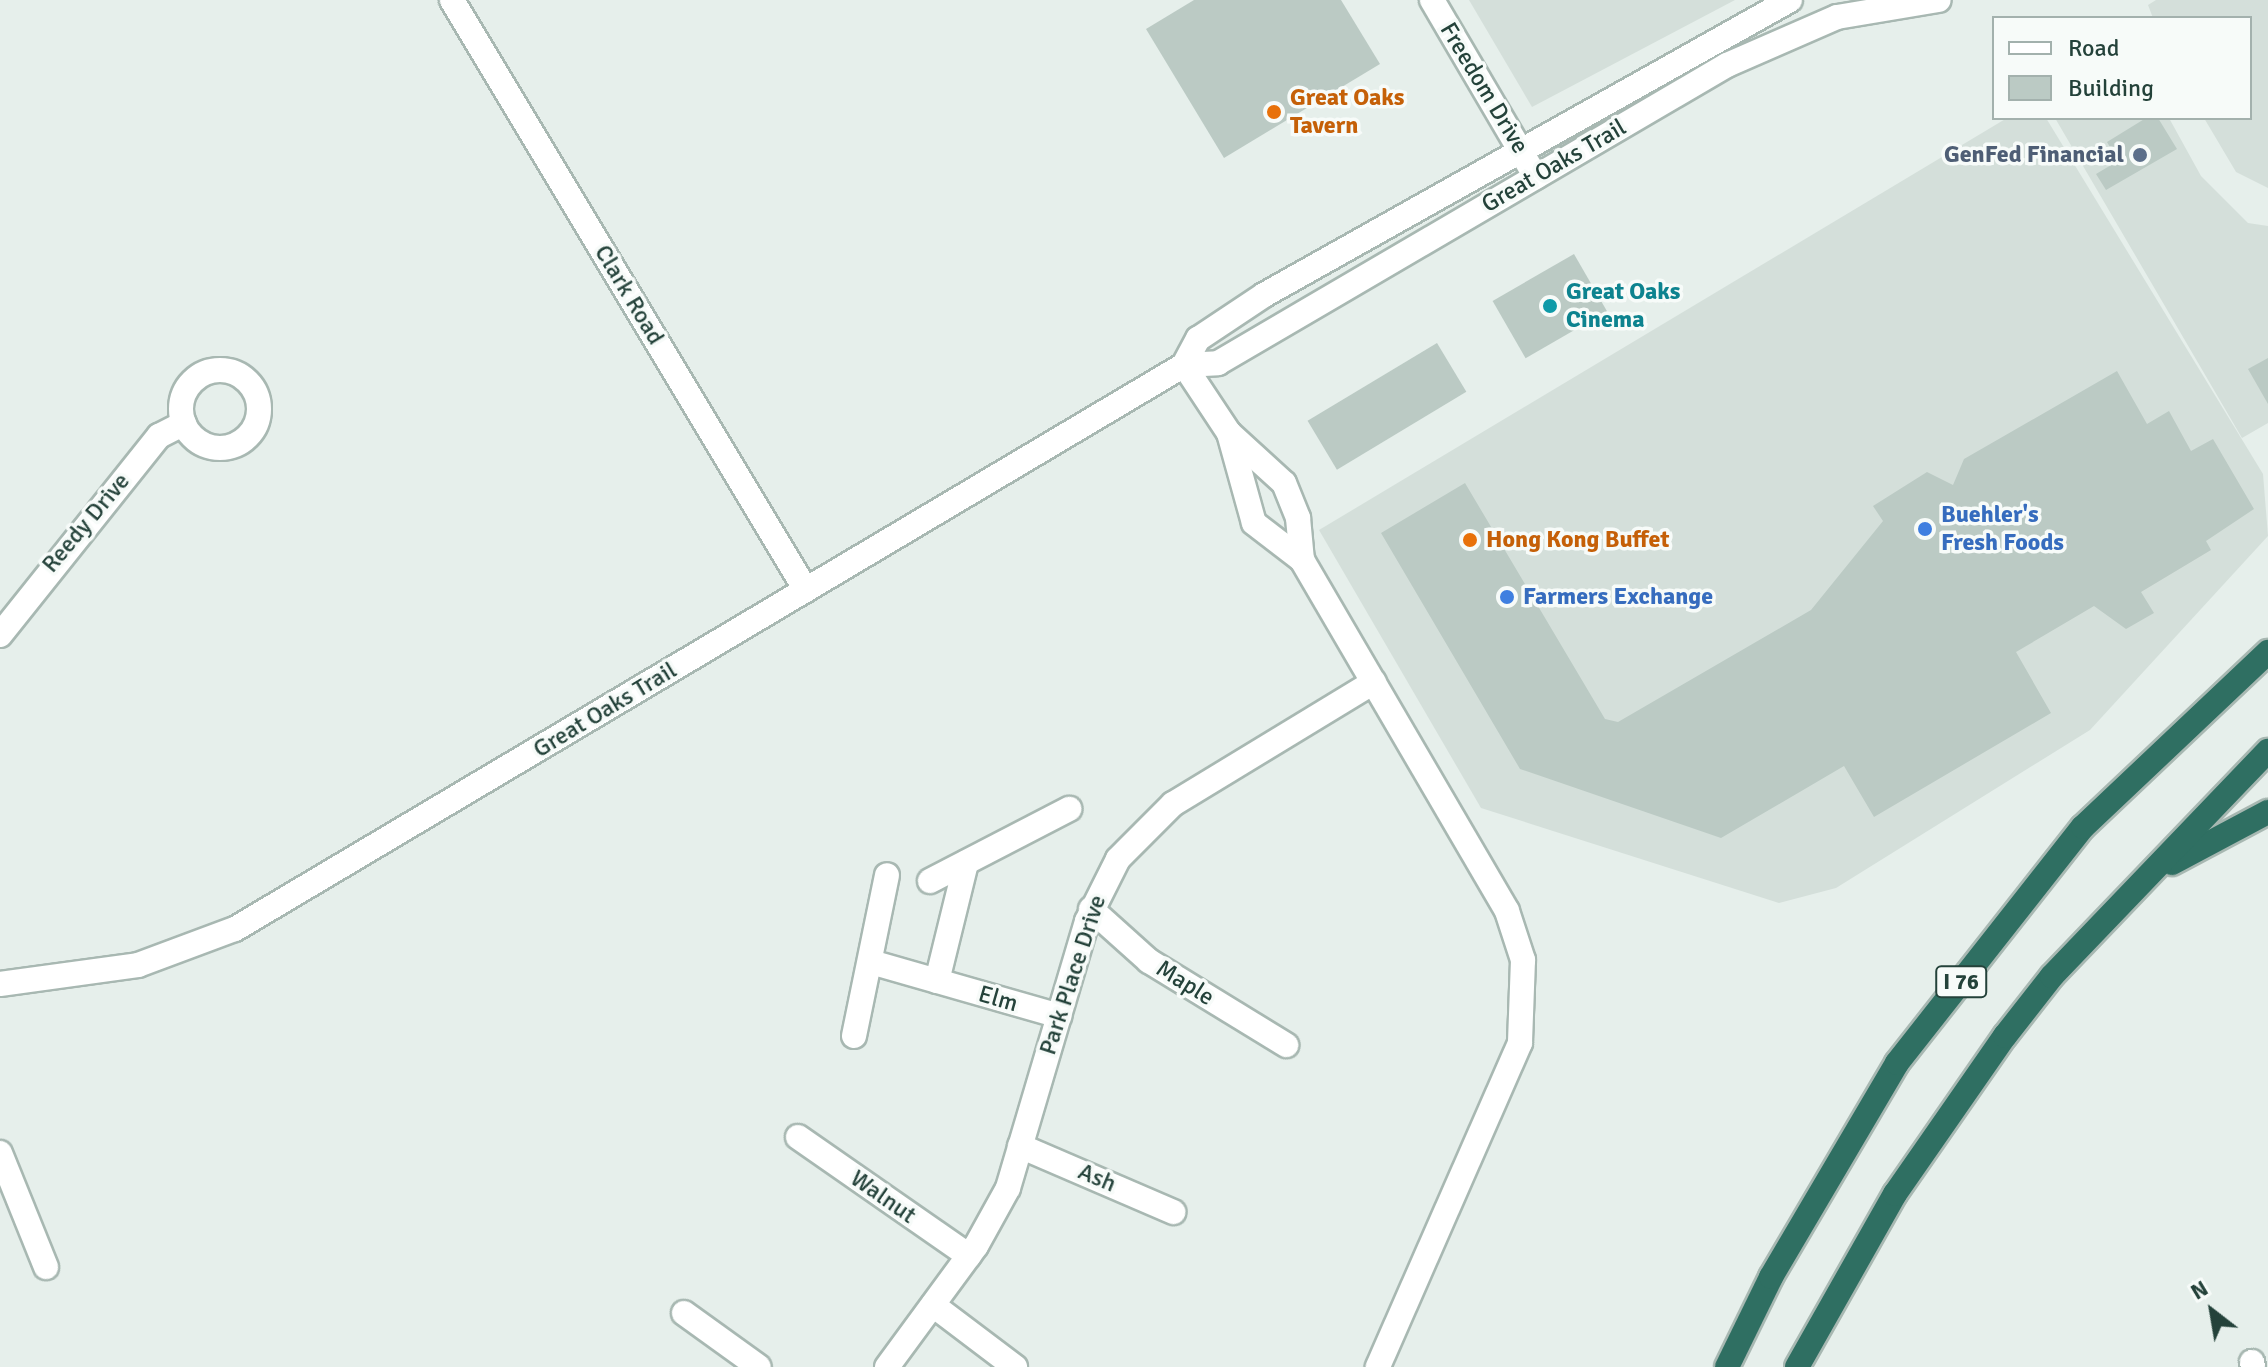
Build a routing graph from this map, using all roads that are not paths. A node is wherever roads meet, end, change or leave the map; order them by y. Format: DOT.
graph roads {
  1 [pos="452,0"];
  2 [pos="1432,0"];
  3 [pos="1790,0"];
  4 [pos="1939,0"];
  5 [pos="1519,149"];
  6 [pos="1536,177"];
  7 [pos="1184,365"];
  8 [pos="184,423"];
  9 [pos="1229,433"];
  10 [pos="1302,560"];
  11 [pos="806,590"];
  12 [pos="0,635"];
  13 [pos="2268,639"];
  14 [pos="2268,652"];
  15 [pos="2235,676"];
  16 [pos="1374,682"];
  17 [pos="2268,751"];
  18 [pos="1069,809"];
  19 [pos="2268,812"];
  20 [pos="966,863"];
  21 [pos="2152,874"];
  22 [pos="887,875"];
  23 [pos="930,881"];
  24 [pos="1091,909"];
  25 [pos="871,962"];
  26 [pos="937,981"];
  27 [pos="0,984"];
  28 [pos="1059,1016"];
  29 [pos="854,1036"];
  30 [pos="1286,1045"];
  31 [pos="798,1137"];
  32 [pos="1020,1146"];
  33 [pos="0,1153"];
  34 [pos="1173,1212"];
  35 [pos="969,1256"];
  36 [pos="46,1267"];
  37 [pos="933,1305"];
  38 [pos="684,1313"];
  39 [pos="759,1367"];
  40 [pos="887,1367"];
  41 [pos="1015,1367"];
  42 [pos="1378,1367"];
  43 [pos="1727,1367"];
  44 [pos="1797,1367"];
  1 -- 11 [label="street, Clark Road"];
  2 -- 5 [label="street, Freedom Drive"];
  3 -- 5 [label="street, Great Oaks Trail"];
  4 -- 6 [label="street, Great Oaks Trail"];
  5 -- 6 [label="street, Freedom Drive"];
  5 -- 7 [label="street, Great Oaks Trail"];
  6 -- 7 [label="street, Great Oaks Trail"];
  7 -- 9 [label="street"];
  7 -- 11 [label="street, Great Oaks Trail"];
  8 -- 12 [label="street, Reedy Drive"];
  9 -- 10 [label="street"];
  9 -- 10 [label="street"];
  10 -- 16 [label="street"];
  11 -- 27 [label="street, Great Oaks Trail"];
  13 -- 15 [label="highway"];
  14 -- 15 [label="highway, I 76"];
  15 -- 43 [label="highway, I 76"];
  16 -- 24 [label="street, Park Place Drive"];
  16 -- 42 [label="street"];
  17 -- 21 [label="highway"];
  18 -- 20 [label="street"];
  19 -- 21 [label="highway"];
  20 -- 23 [label="street"];
  20 -- 26 [label="street"];
  21 -- 44 [label="highway"];
  22 -- 25 [label="street"];
  24 -- 28 [label="street, Park Place Drive"];
  24 -- 30 [label="street, Maple"];
  25 -- 26 [label="street, Elm"];
  25 -- 29 [label="street"];
  26 -- 28 [label="street, Elm"];
  28 -- 32 [label="street, Park Place Drive"];
  31 -- 35 [label="street, Walnut"];
  32 -- 34 [label="street, Ash"];
  32 -- 35 [label="street, Park Place Drive"];
  33 -- 36 [label="street"];
  35 -- 37 [label="street, Park Place Drive"];
  37 -- 40 [label="street, Park Place Drive"];
  37 -- 41 [label="street"];
  38 -- 39 [label="street"];
}
